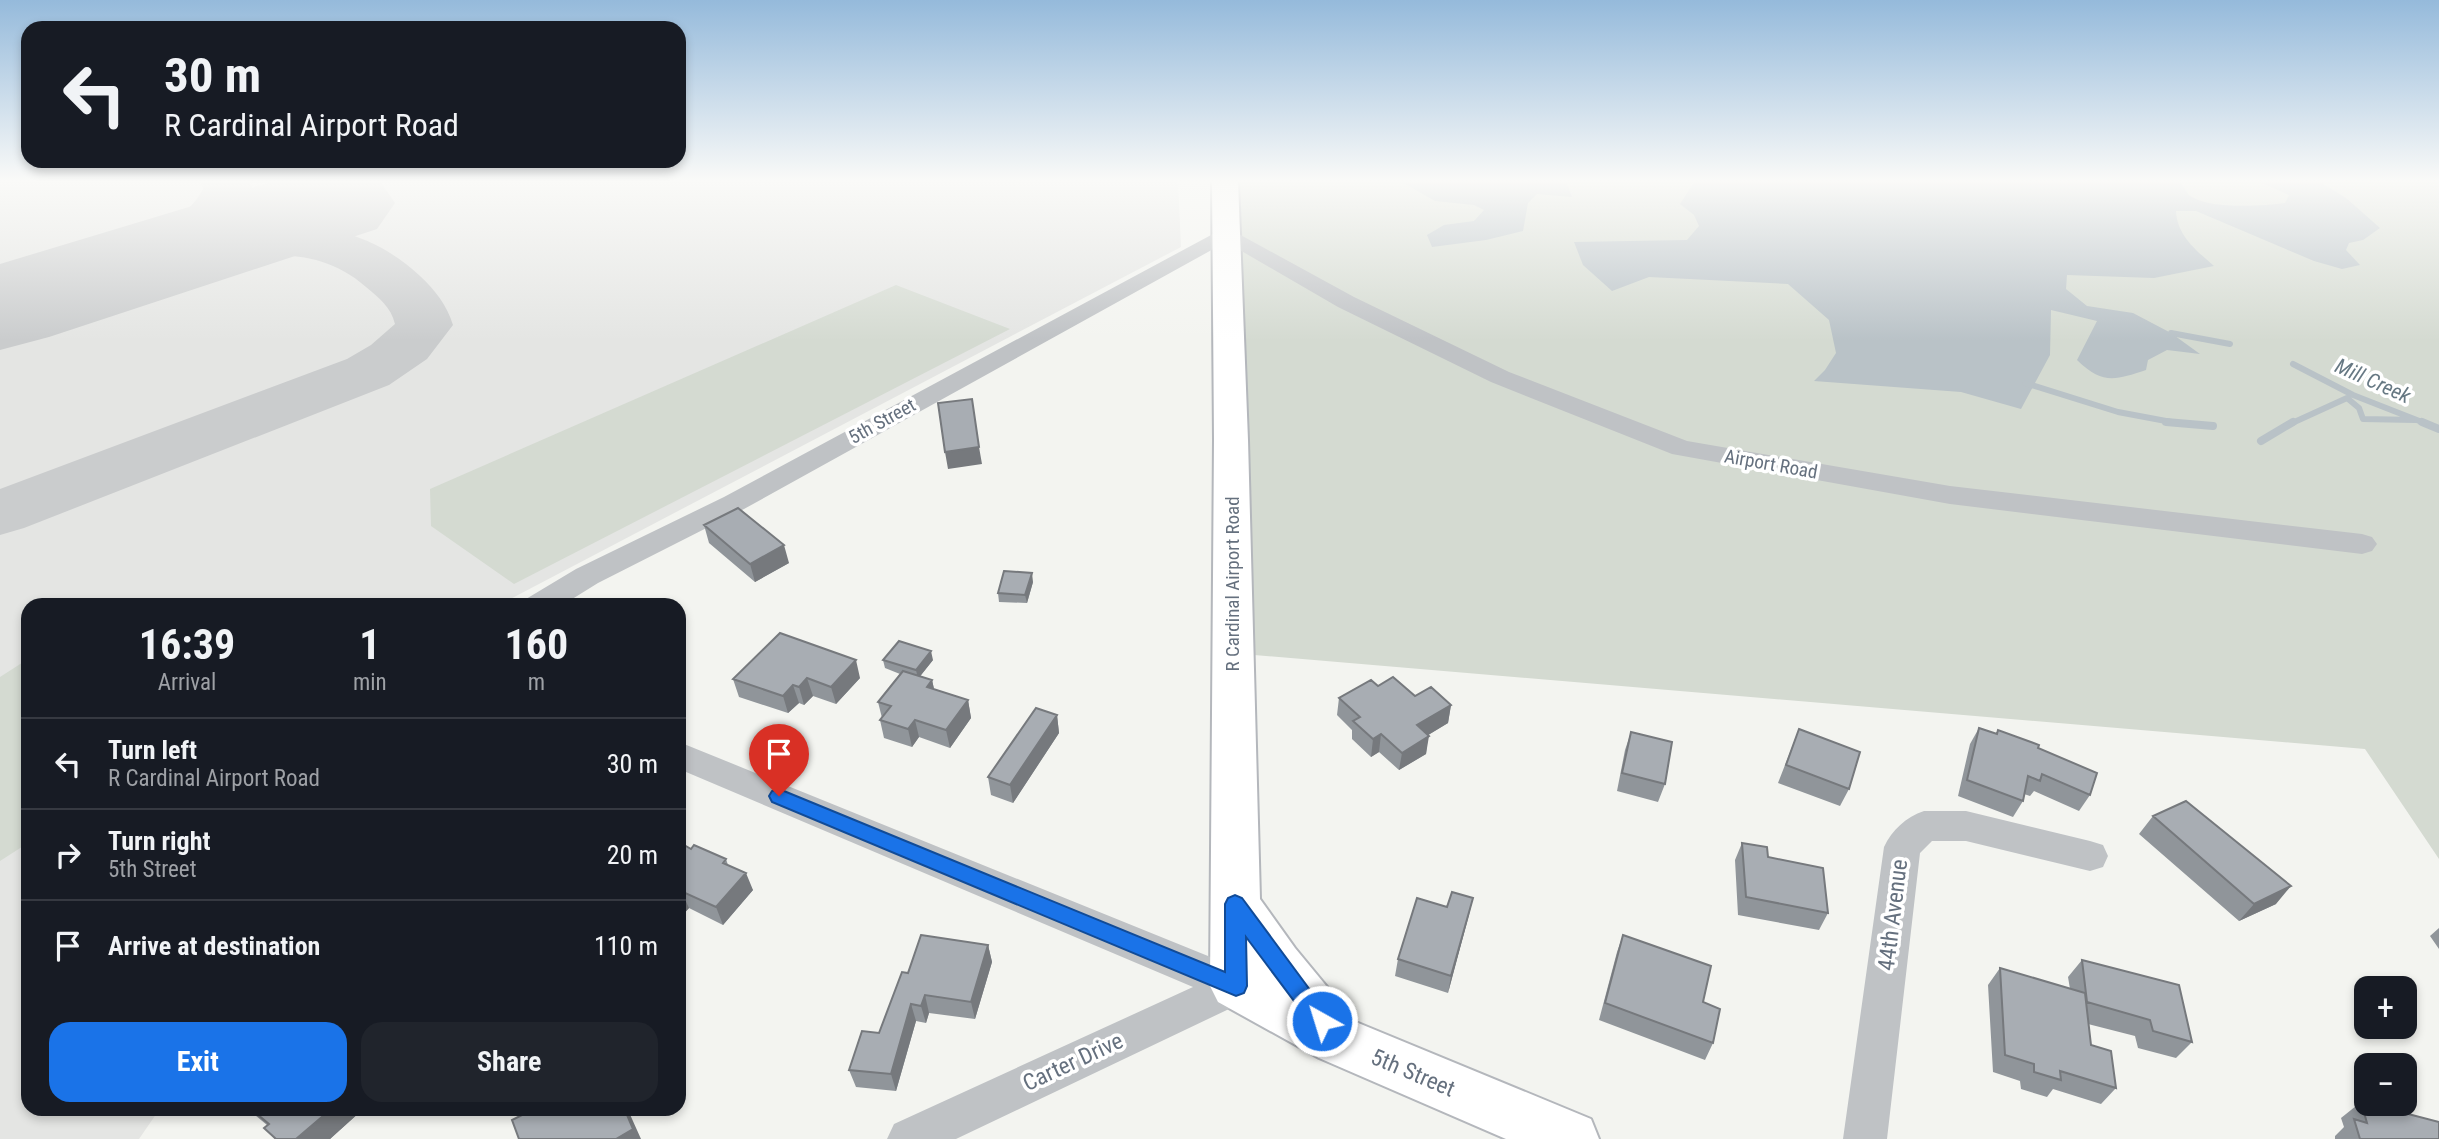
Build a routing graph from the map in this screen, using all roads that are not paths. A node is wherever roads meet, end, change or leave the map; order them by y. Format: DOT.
graph roads {
  1 [pos="1224,234"];
  2 [pos="1226,234"];
  3 [pos="1228,234"];
  4 [pos="2362,544"];
  5 [pos="550,598"];
  6 [pos="686,758"];
  7 [pos="2090,856"];
  8 [pos="1235,904"];
  9 [pos="1236,986"];
  10 [pos="1338,1041"];
  11 [pos="909,1139"];
  12 [pos="1571,1139"];
  13 [pos="1865,1139"];
  1 -- 5 [label="street, 5th Street"];
  2 -- 8 [label="main road, R Cardinal Airport Road"];
  3 -- 4 [label="street, Airport Road"];
  6 -- 9 [label="street, 5th Street"];
  7 -- 13 [label="street, 44th Avenue"];
  8 -- 9 [label="main road, R Cardinal Airport Road"];
  8 -- 10 [label="main road"];
  9 -- 10 [label="main road, 5th Street"];
  9 -- 11 [label="street, Carter Drive"];
  10 -- 12 [label="main road, 5th Street"];
}
